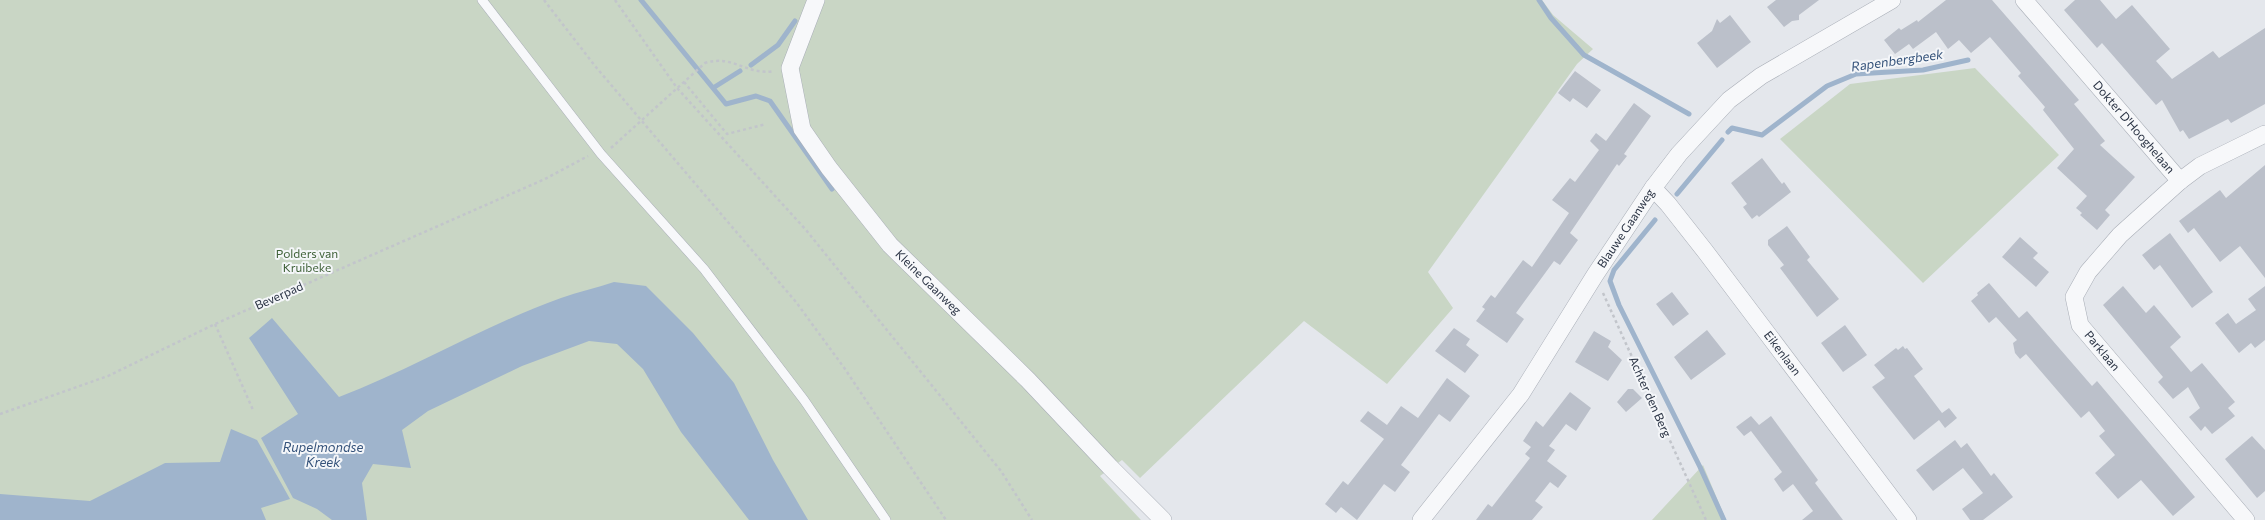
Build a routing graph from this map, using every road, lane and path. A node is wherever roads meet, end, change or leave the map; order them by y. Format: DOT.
graph roads {
  1 [pos="482,0"];
  2 [pos="544,0"];
  3 [pos="615,0"];
  4 [pos="816,0"];
  5 [pos="1892,0"];
  6 [pos="2024,0"];
  7 [pos="790,68"];
  8 [pos="684,82"];
  9 [pos="677,88"];
  10 [pos="642,121"];
  11 [pos="766,124"];
  12 [pos="2265,134"];
  13 [pos="601,154"];
  14 [pos="2180,181"];
  15 [pos="1653,188"];
  16 [pos="1595,275"];
  17 [pos="215,324"];
  18 [pos="253,410"];
  19 [pos="0,414"];
  20 [pos="886,520"];
  21 [pos="946,520"];
  22 [pos="1032,520"];
  23 [pos="1163,520"];
  24 [pos="1421,520"];
  25 [pos="1706,520"];
  26 [pos="1908,520"];
  27 [pos="2246,520"];
  1 -- 13 [label="lane"];
  2 -- 10 [label="path"];
  3 -- 9 [label="path"];
  4 -- 7 [label="street"];
  5 -- 15 [label="street, Blauwe Gaanweg"];
  6 -- 14 [label="street, Dokter D'Hooghelaan"];
  7 -- 8 [label="path"];
  7 -- 23 [label="street, Kleine Gaanweg"];
  8 -- 9 [label="path"];
  8 -- 11 [label="path"];
  9 -- 10 [label="path"];
  9 -- 22 [label="path"];
  10 -- 13 [label="path"];
  10 -- 21 [label="path"];
  12 -- 14 [label="street, Dokter D'Hooghelaan"];
  13 -- 17 [label="path, Beverpad"];
  13 -- 20 [label="lane"];
  14 -- 27 [label="street, Parklaan"];
  15 -- 16 [label="street, Blauwe Gaanweg"];
  15 -- 26 [label="street, Eikenlaan"];
  16 -- 24 [label="street, Blauwe Gaanweg"];
  16 -- 25 [label="path, Achter den Berg"];
  17 -- 18 [label="path"];
  17 -- 19 [label="path, Beverpad"];
}
